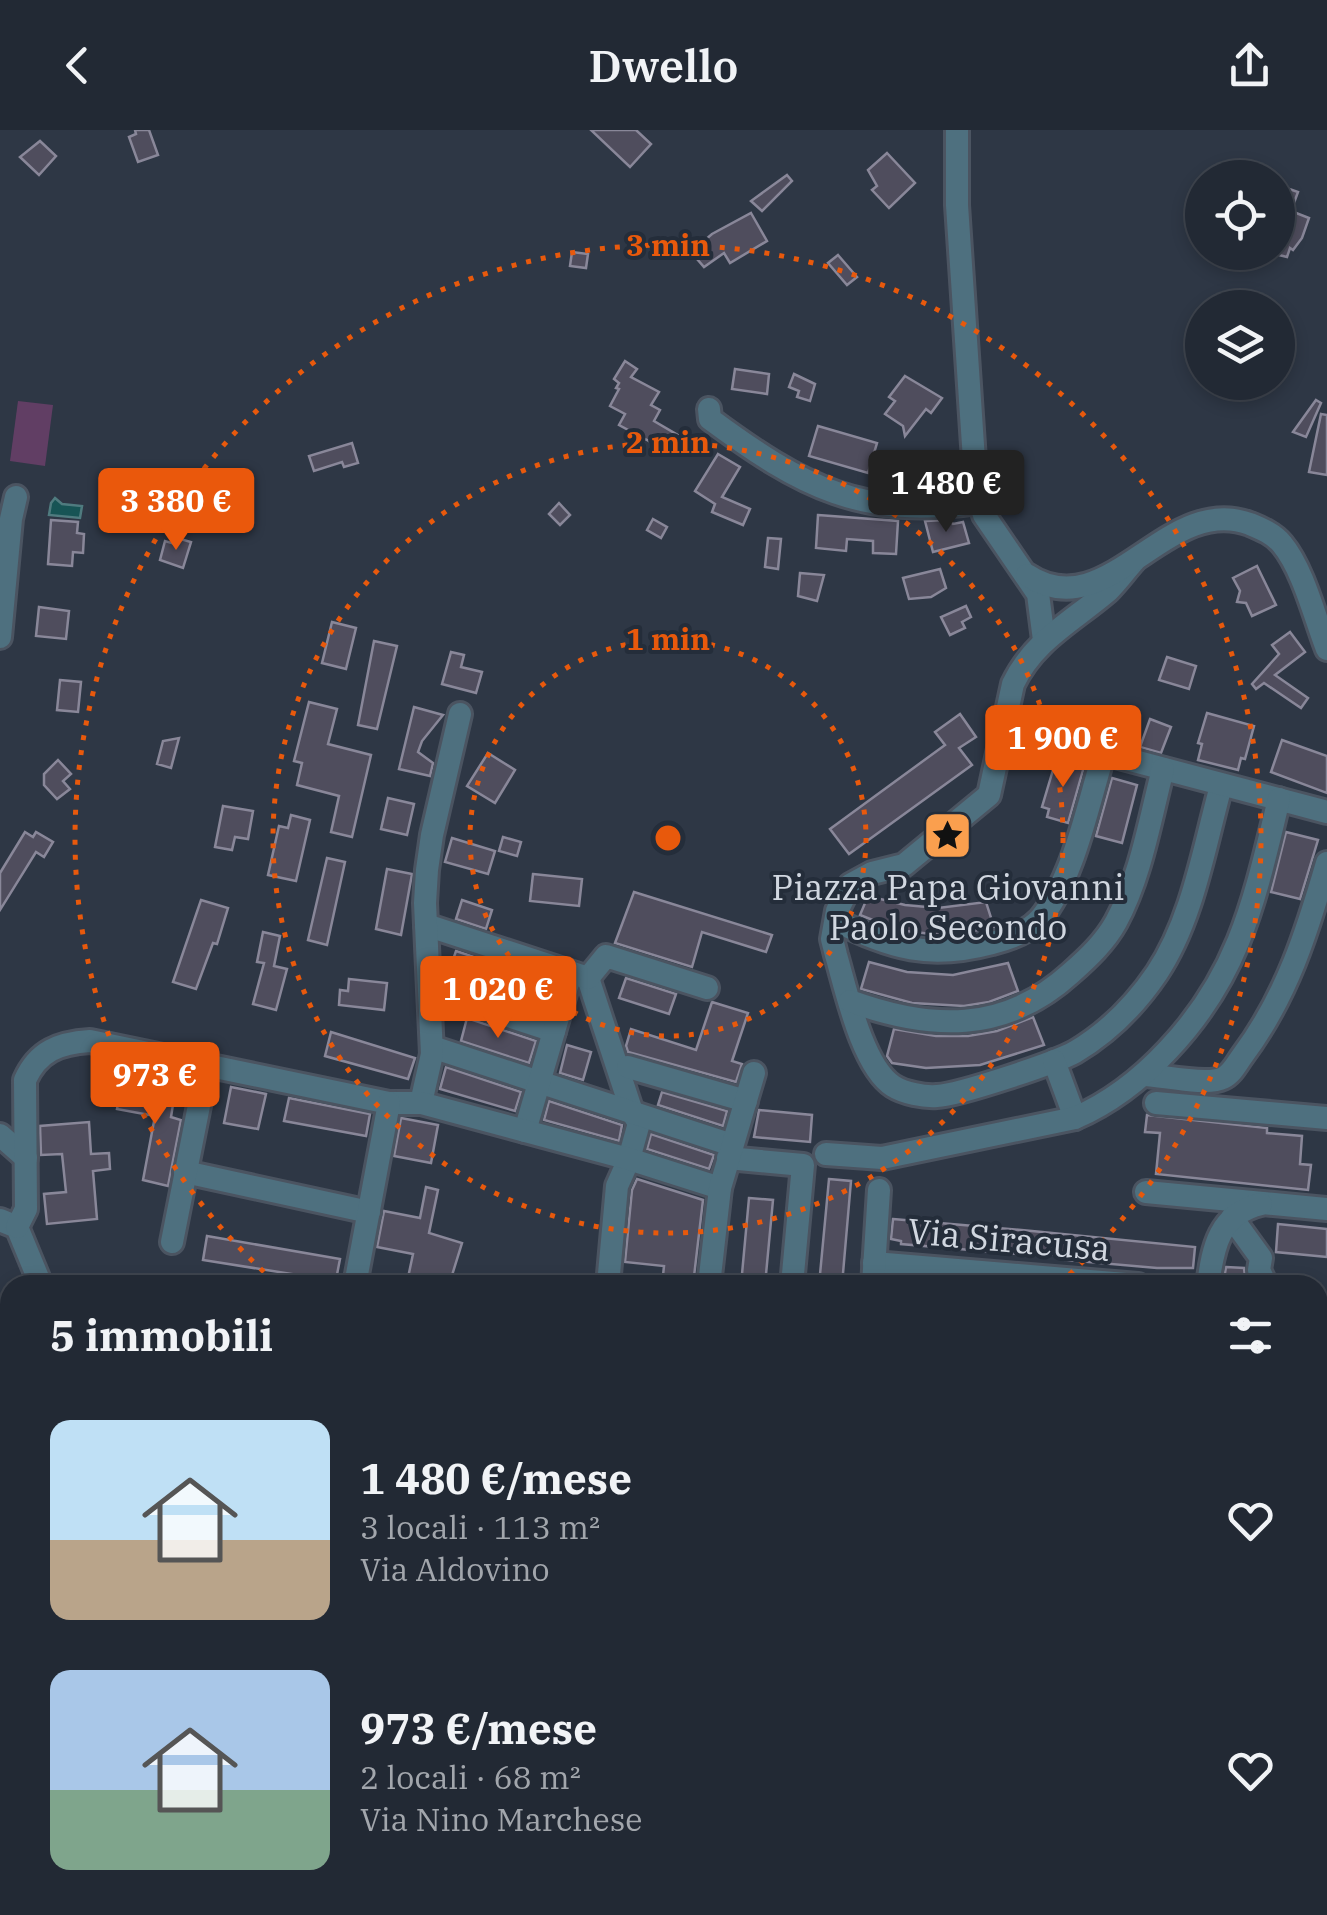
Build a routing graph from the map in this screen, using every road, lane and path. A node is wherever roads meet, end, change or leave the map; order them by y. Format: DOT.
graph roads {
  1 [pos="957,130"];
  2 [pos="709,410"];
  3 [pos="16,497"];
  4 [pos="979,502"];
  5 [pos="1134,561"];
  6 [pos="1027,575"];
  7 [pos="0,637"];
  8 [pos="1044,640"];
  9 [pos="1327,649"];
  10 [pos="460,714"];
  11 [pos="1163,769"];
  12 [pos="1221,786"];
  13 [pos="1279,798"];
  14 [pos="1324,810"];
  15 [pos="1327,863"];
  16 [pos="836,921"];
  17 [pos="1319,922"];
  18 [pos="426,925"];
  19 [pos="580,976"];
  20 [pos="707,988"];
  21 [pos="430,990"];
  22 [pos="850,1001"];
  23 [pos="554,1030"];
  24 [pos="432,1047"];
  25 [pos="1054,1061"];
  26 [pos="207,1065"];
  27 [pos="628,1067"];
  28 [pos="754,1073"];
  29 [pos="1145,1074"];
  30 [pos="539,1080"];
  31 [pos="746,1101"];
  32 [pos="389,1102"];
  33 [pos="1156,1102"];
  34 [pos="420,1104"];
  35 [pos="632,1112"];
  36 [pos="1075,1118"];
  37 [pos="1327,1118"];
  38 [pos="526,1131"];
  39 [pos="0,1135"];
  40 [pos="730,1151"];
  41 [pos="826,1154"];
  42 [pos="26,1158"];
  43 [pos="629,1158"];
  44 [pos="185,1172"];
  45 [pos="720,1188"];
  46 [pos="879,1190"];
  47 [pos="1146,1192"];
  48 [pos="1327,1200"];
  49 [pos="1270,1204"];
  50 [pos="1326,1209"];
  51 [pos="368,1212"];
  52 [pos="1232,1218"];
  53 [pos="8,1223"];
  54 [pos="172,1242"];
  55 [pos="874,1274"];
  56 [pos="36,1275"];
  57 [pos="357,1275"];
  58 [pos="609,1275"];
  59 [pos="709,1275"];
  60 [pos="793,1275"];
  61 [pos="1210,1275"];
  62 [pos="1261,1275"];
  1 -- 4 [label="street"];
  2 -- 4 [label="street"];
  3 -- 7 [label="street"];
  4 -- 6 [label="street"];
  5 -- 6 [label="street"];
  5 -- 8 [label="street"];
  5 -- 9 [label="street"];
  6 -- 8 [label="street"];
  8 -- 16 [label="street"];
  10 -- 18 [label="street"];
  11 -- 12 [label="street"];
  11 -- 16 [label="street"];
  11 -- 22 [label="street"];
  12 -- 13 [label="street"];
  12 -- 25 [label="street"];
  13 -- 14 [label="street"];
  13 -- 29 [label="street"];
  15 -- 17 [label="street"];
  16 -- 22 [label="street"];
  17 -- 29 [label="street"];
  18 -- 19 [label="street"];
  18 -- 21 [label="street"];
  19 -- 20 [label="street"];
  19 -- 23 [label="street"];
  19 -- 35 [label="street"];
  21 -- 23 [label="street"];
  21 -- 24 [label="street"];
  22 -- 25 [label="street"];
  23 -- 30 [label="street"];
  24 -- 30 [label="street"];
  24 -- 34 [label="street"];
  25 -- 36 [label="street"];
  26 -- 32 [label="street"];
  26 -- 42 [label="street"];
  26 -- 44 [label="street"];
  27 -- 31 [label="street"];
  28 -- 31 [label="street"];
  29 -- 36 [label="street"];
  30 -- 35 [label="street"];
  30 -- 38 [label="street"];
  31 -- 40 [label="street"];
  32 -- 34 [label="street"];
  32 -- 51 [label="street"];
  33 -- 37 [label="street"];
  34 -- 38 [label="street"];
  35 -- 40 [label="street"];
  35 -- 43 [label="street"];
  36 -- 41 [label="street"];
  38 -- 43 [label="street"];
  39 -- 42 [label="street"];
  40 -- 45 [label="street"];
  40 -- 60 [label="street"];
  42 -- 53 [label="street"];
  43 -- 45 [label="street"];
  43 -- 58 [label="street"];
  44 -- 51 [label="street"];
  44 -- 54 [label="street"];
  45 -- 59 [label="street"];
  46 -- 55 [label="street"];
  47 -- 49 [label="street"];
  48 -- 50 [label="street"];
  49 -- 50 [label="street"];
  49 -- 52 [label="street"];
  51 -- 57 [label="street"];
  52 -- 61 [label="street"];
  52 -- 62 [label="street"];
  53 -- 56 [label="street"];
}
